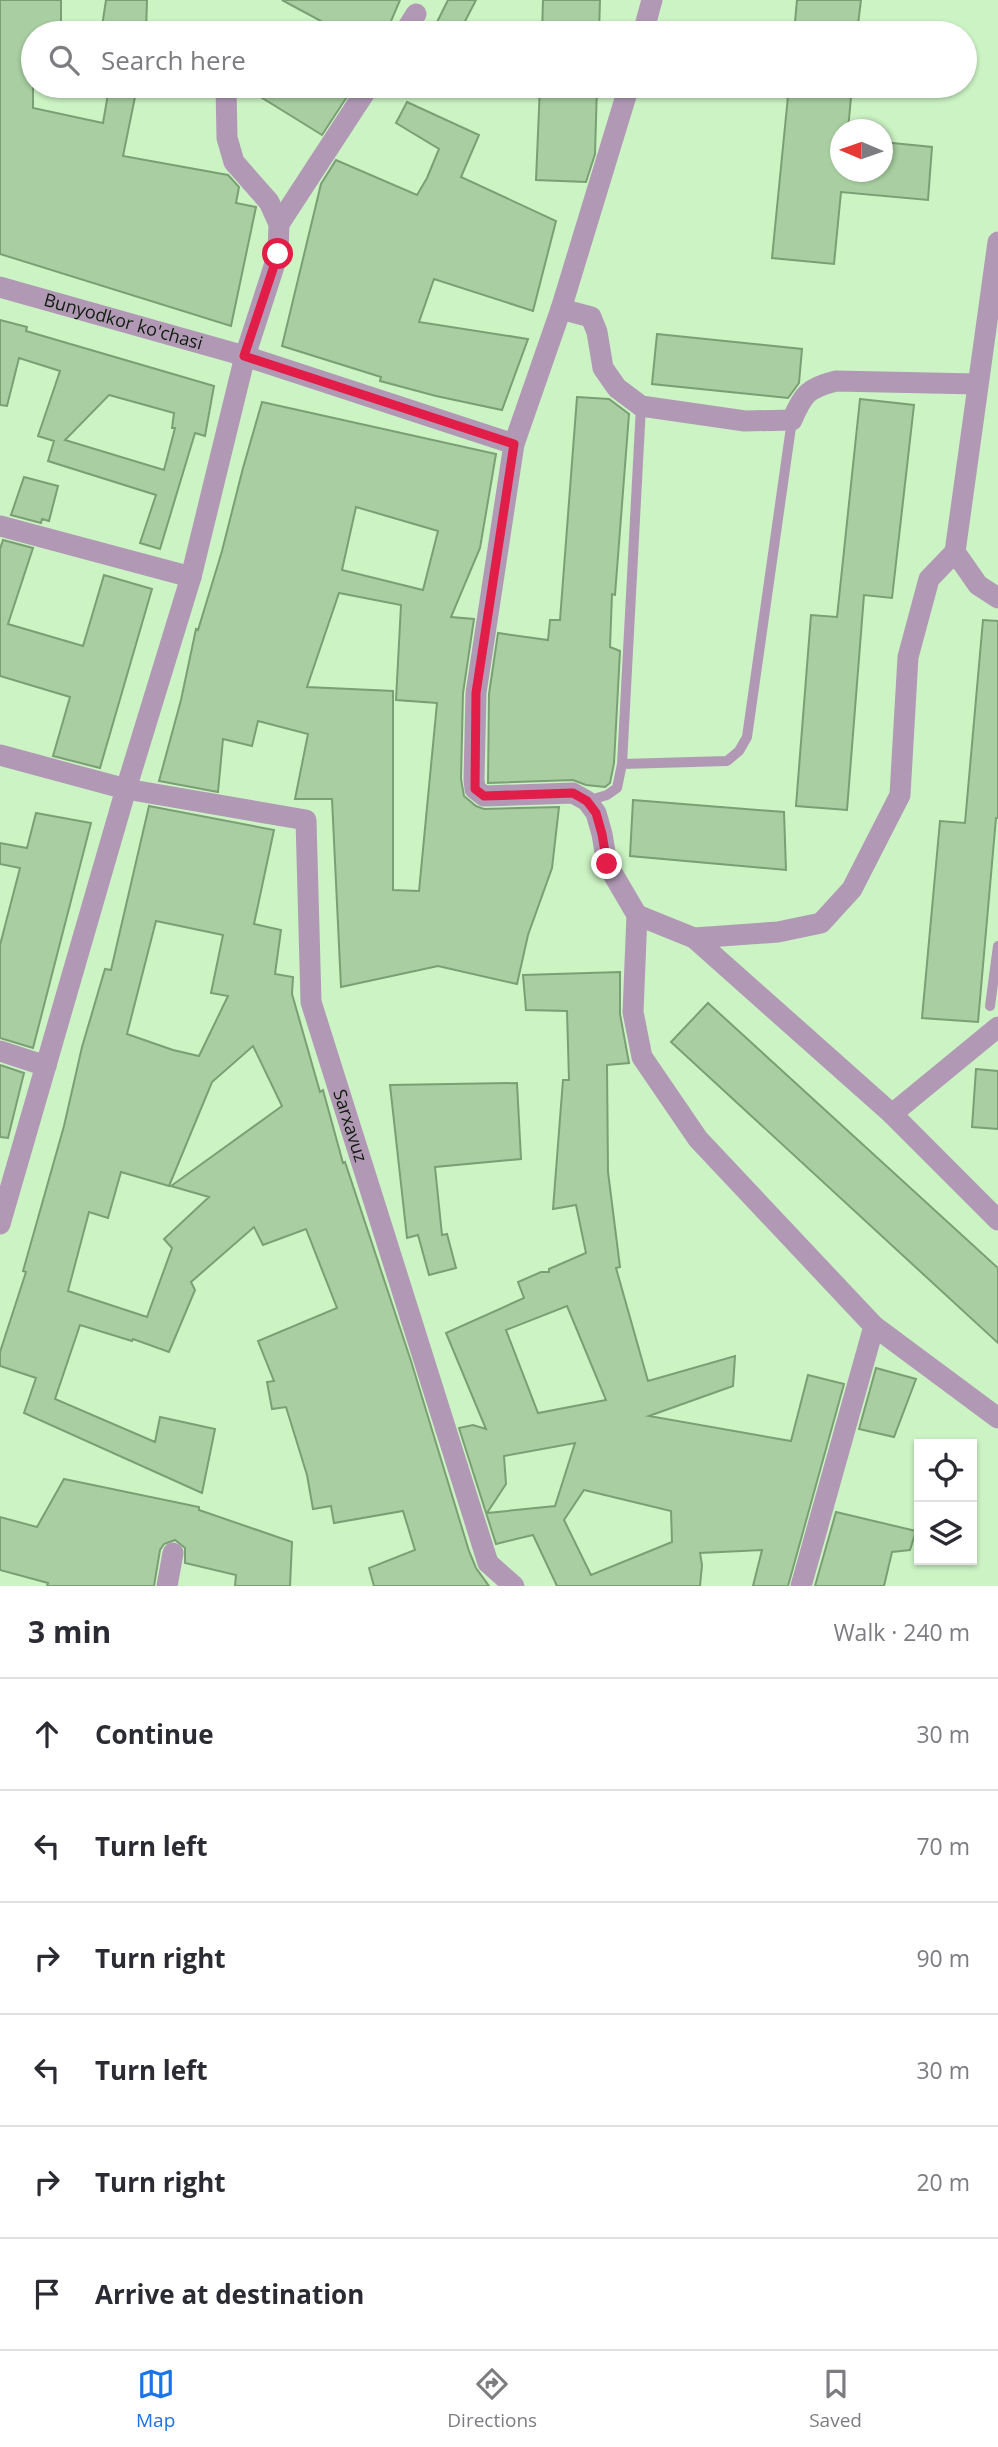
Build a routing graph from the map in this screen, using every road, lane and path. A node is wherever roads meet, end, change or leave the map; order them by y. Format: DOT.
graph roads {
  1 [pos="652,0"];
  2 [pos="416,14"];
  3 [pos="412,21"];
  4 [pos="646,21"];
  5 [pos="226,98"];
  6 [pos="361,98"];
  7 [pos="625,98"];
  8 [pos="279,225"];
  9 [pos="998,242"];
  10 [pos="0,287"];
  11 [pos="561,309"];
  12 [pos="244,356"];
  13 [pos="977,384"];
  14 [pos="641,406"];
  15 [pos="792,421"];
  16 [pos="514,444"];
  17 [pos="0,526"];
  18 [pos="955,552"];
  19 [pos="191,577"];
  20 [pos="998,598"];
  21 [pos="0,755"];
  22 [pos="622,764"];
  23 [pos="126,789"];
  24 [pos="587,801"];
  25 [pos="637,915"];
  26 [pos="694,938"];
  27 [pos="998,946"];
  28 [pos="990,1006"];
  29 [pos="998,1027"];
  30 [pos="0,1051"];
  31 [pos="46,1066"];
  32 [pos="892,1114"];
  33 [pos="998,1220"];
  34 [pos="0,1224"];
  35 [pos="874,1326"];
  36 [pos="998,1418"];
  37 [pos="173,1553"];
  38 [pos="167,1586"];
  39 [pos="514,1586"];
  40 [pos="801,1586"];
  1 -- 4 [label="street"];
  2 -- 3 [label="street"];
  5 -- 8 [label="street"];
  6 -- 8 [label="street"];
  7 -- 11 [label="street"];
  8 -- 12 [label="street"];
  9 -- 13 [label="street"];
  10 -- 12 [label="street, Bunyodkor ko'chasi"];
  11 -- 14 [label="street"];
  11 -- 16 [label="street"];
  12 -- 16 [label="street, Bunyodkor ko'chasi"];
  12 -- 19 [label="street"];
  13 -- 15 [label="street"];
  13 -- 18 [label="street"];
  14 -- 15 [label="street"];
  14 -- 22 [label="lane"];
  15 -- 22 [label="lane"];
  16 -- 24 [label="street"];
  17 -- 19 [label="street"];
  18 -- 20 [label="street"];
  18 -- 26 [label="street"];
  19 -- 23 [label="street"];
  21 -- 23 [label="street"];
  22 -- 24 [label="lane"];
  23 -- 31 [label="street"];
  23 -- 39 [label="street, Sarxavuz"];
  24 -- 25 [label="street"];
  25 -- 26 [label="street"];
  25 -- 35 [label="street"];
  26 -- 32 [label="street"];
  27 -- 28 [label="lane"];
  29 -- 32 [label="street"];
  30 -- 31 [label="street"];
  31 -- 34 [label="street"];
  32 -- 33 [label="street"];
  35 -- 36 [label="street"];
  35 -- 40 [label="street"];
  37 -- 38 [label="street"];
}
